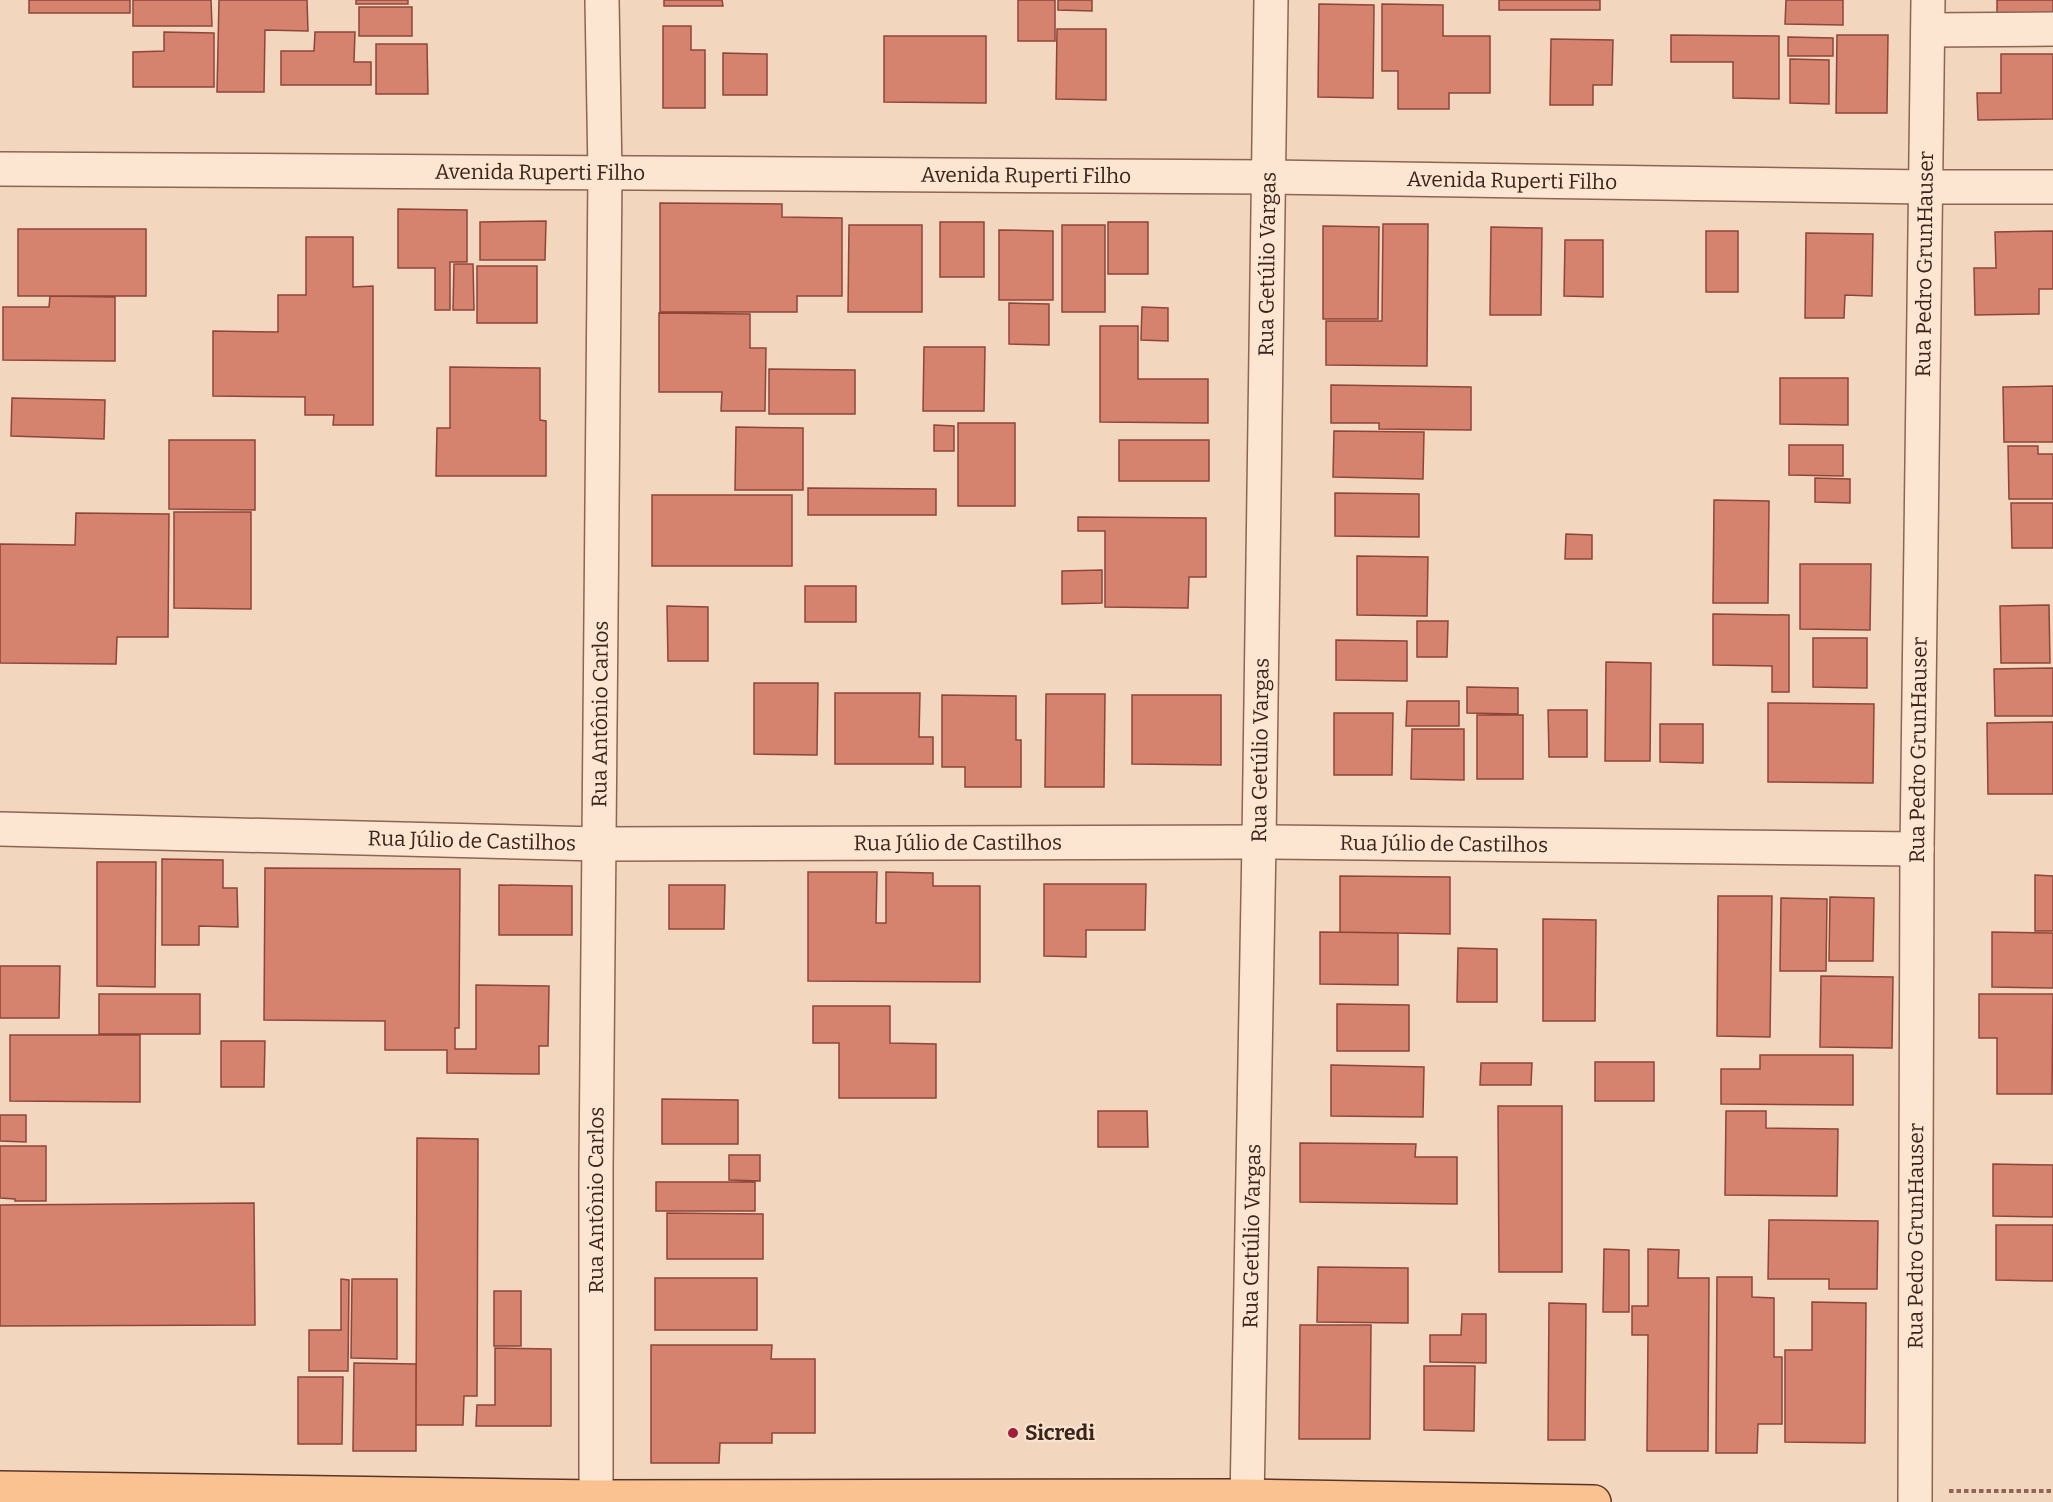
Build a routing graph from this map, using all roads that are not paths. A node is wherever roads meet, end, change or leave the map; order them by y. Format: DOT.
graph roads {
  1 [pos="602,0"];
  2 [pos="1270,0"];
  3 [pos="1928,15"];
  4 [pos="2053,29"];
  5 [pos="0,169"];
  6 [pos="605,174"];
  7 [pos="1268,177"];
  8 [pos="1926,188"];
  9 [pos="2053,188"];
  10 [pos="0,829"];
  11 [pos="1260,842"];
  12 [pos="599,844"];
  13 [pos="1917,849"];
  14 [pos="0,1488"];
  15 [pos="1915,1497"];
  16 [pos="1247,1499"];
  17 [pos="596,1500"];
  18 [pos="1594,1502"];
  1 -- 6 [label="street, Rua Antônio Carlos"];
  2 -- 7 [label="street, Rua Getúlio Vargas"];
  3 -- 4 [label="street"];
  3 -- 8 [label="street, Rua Pedro GrunHauser"];
  5 -- 6 [label="street, Avenida Ruperti Filho"];
  6 -- 7 [label="street, Avenida Ruperti Filho"];
  6 -- 12 [label="street, Rua Antônio Carlos"];
  7 -- 8 [label="street, Avenida Ruperti Filho"];
  7 -- 11 [label="street, Rua Getúlio Vargas"];
  8 -- 9 [label="street, Avenida Ruperti Filho"];
  8 -- 13 [label="street, Rua Pedro GrunHauser"];
  10 -- 12 [label="street, Rua Júlio de Castilhos"];
  11 -- 12 [label="street, Rua Júlio de Castilhos"];
  11 -- 13 [label="street, Rua Júlio de Castilhos"];
  11 -- 16 [label="street, Rua Getúlio Vargas"];
  12 -- 17 [label="street, Rua Antônio Carlos"];
  13 -- 15 [label="street, Rua Pedro GrunHauser"];
  14 -- 17 [label="main road"];
  16 -- 17 [label="main road"];
  16 -- 18 [label="main road"];
}
